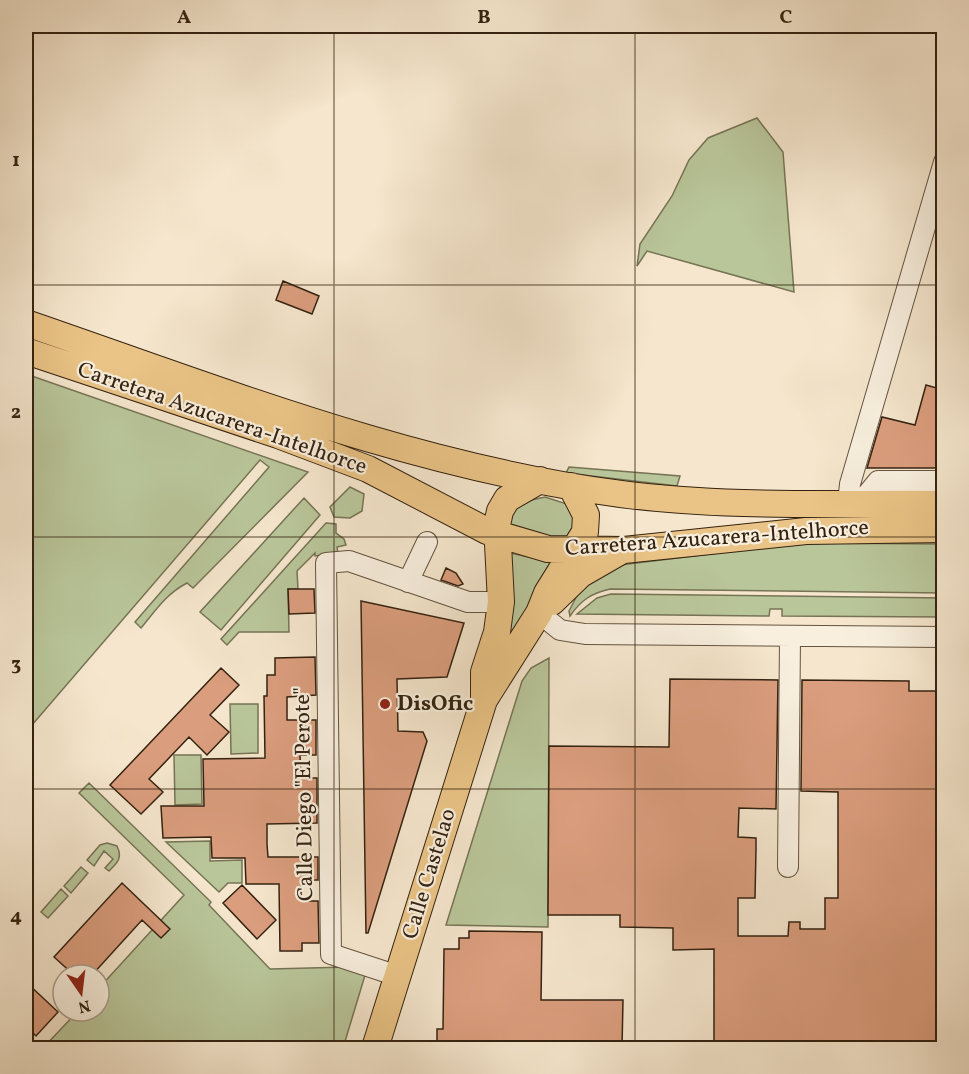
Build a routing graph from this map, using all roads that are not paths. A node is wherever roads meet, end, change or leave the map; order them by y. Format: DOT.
graph roads {
  1 [pos="944,162"];
  2 [pos="26,323"];
  3 [pos="26,351"];
  4 [pos="540,480"];
  5 [pos="944,481"];
  6 [pos="571,486"];
  7 [pos="853,503"];
  8 [pos="944,504"];
  9 [pos="461,520"];
  10 [pos="944,529"];
  11 [pos="497,536"];
  12 [pos="426,542"];
  13 [pos="624,550"];
  14 [pos="573,551"];
  15 [pos="500,573"];
  16 [pos="408,582"];
  17 [pos="501,602"];
  18 [pos="539,613"];
  19 [pos="790,636"];
  20 [pos="944,637"];
  21 [pos="484,700"];
  22 [pos="788,867"];
  23 [pos="398,976"];
  24 [pos="375,1048"];
  1 -- 7 [label="street"];
  2 -- 4 [label="main road, Carretera Azucarera-Intelhorce"];
  3 -- 9 [label="main road, Carretera Azucarera-Intelhorce"];
  4 -- 6 [label="main road, Carretera Azucarera-Intelhorce"];
  4 -- 11 [label="main road"];
  5 -- 7 [label="street, Carretera Azucarera-Intelhorce"];
  6 -- 7 [label="main road, Carretera Azucarera-Intelhorce"];
  6 -- 14 [label="main road"];
  7 -- 8 [label="main road, Carretera Azucarera-Intelhorce"];
  9 -- 11 [label="main road, Carretera Azucarera-Intelhorce"];
  9 -- 15 [label="main road"];
  10 -- 13 [label="main road, Carretera Azucarera-Intelhorce"];
  11 -- 14 [label="main road, Carretera Azucarera-Intelhorce"];
  11 -- 15 [label="main road, Calle Castelao"];
  12 -- 16 [label="street"];
  13 -- 14 [label="main road, Carretera Azucarera-Intelhorce"];
  13 -- 18 [label="main road"];
  14 -- 18 [label="main road, Calle Castelao"];
  15 -- 17 [label="main road, Calle Castelao"];
  16 -- 17 [label="street"];
  16 -- 23 [label="street, Calle Diego \"El Perote\""];
  17 -- 21 [label="main road, Calle Castelao"];
  18 -- 19 [label="street"];
  18 -- 21 [label="main road, Calle Castelao"];
  19 -- 20 [label="street"];
  19 -- 22 [label="street"];
  21 -- 23 [label="main road, Calle Castelao"];
  23 -- 24 [label="main road, Calle Castelao"];
}
